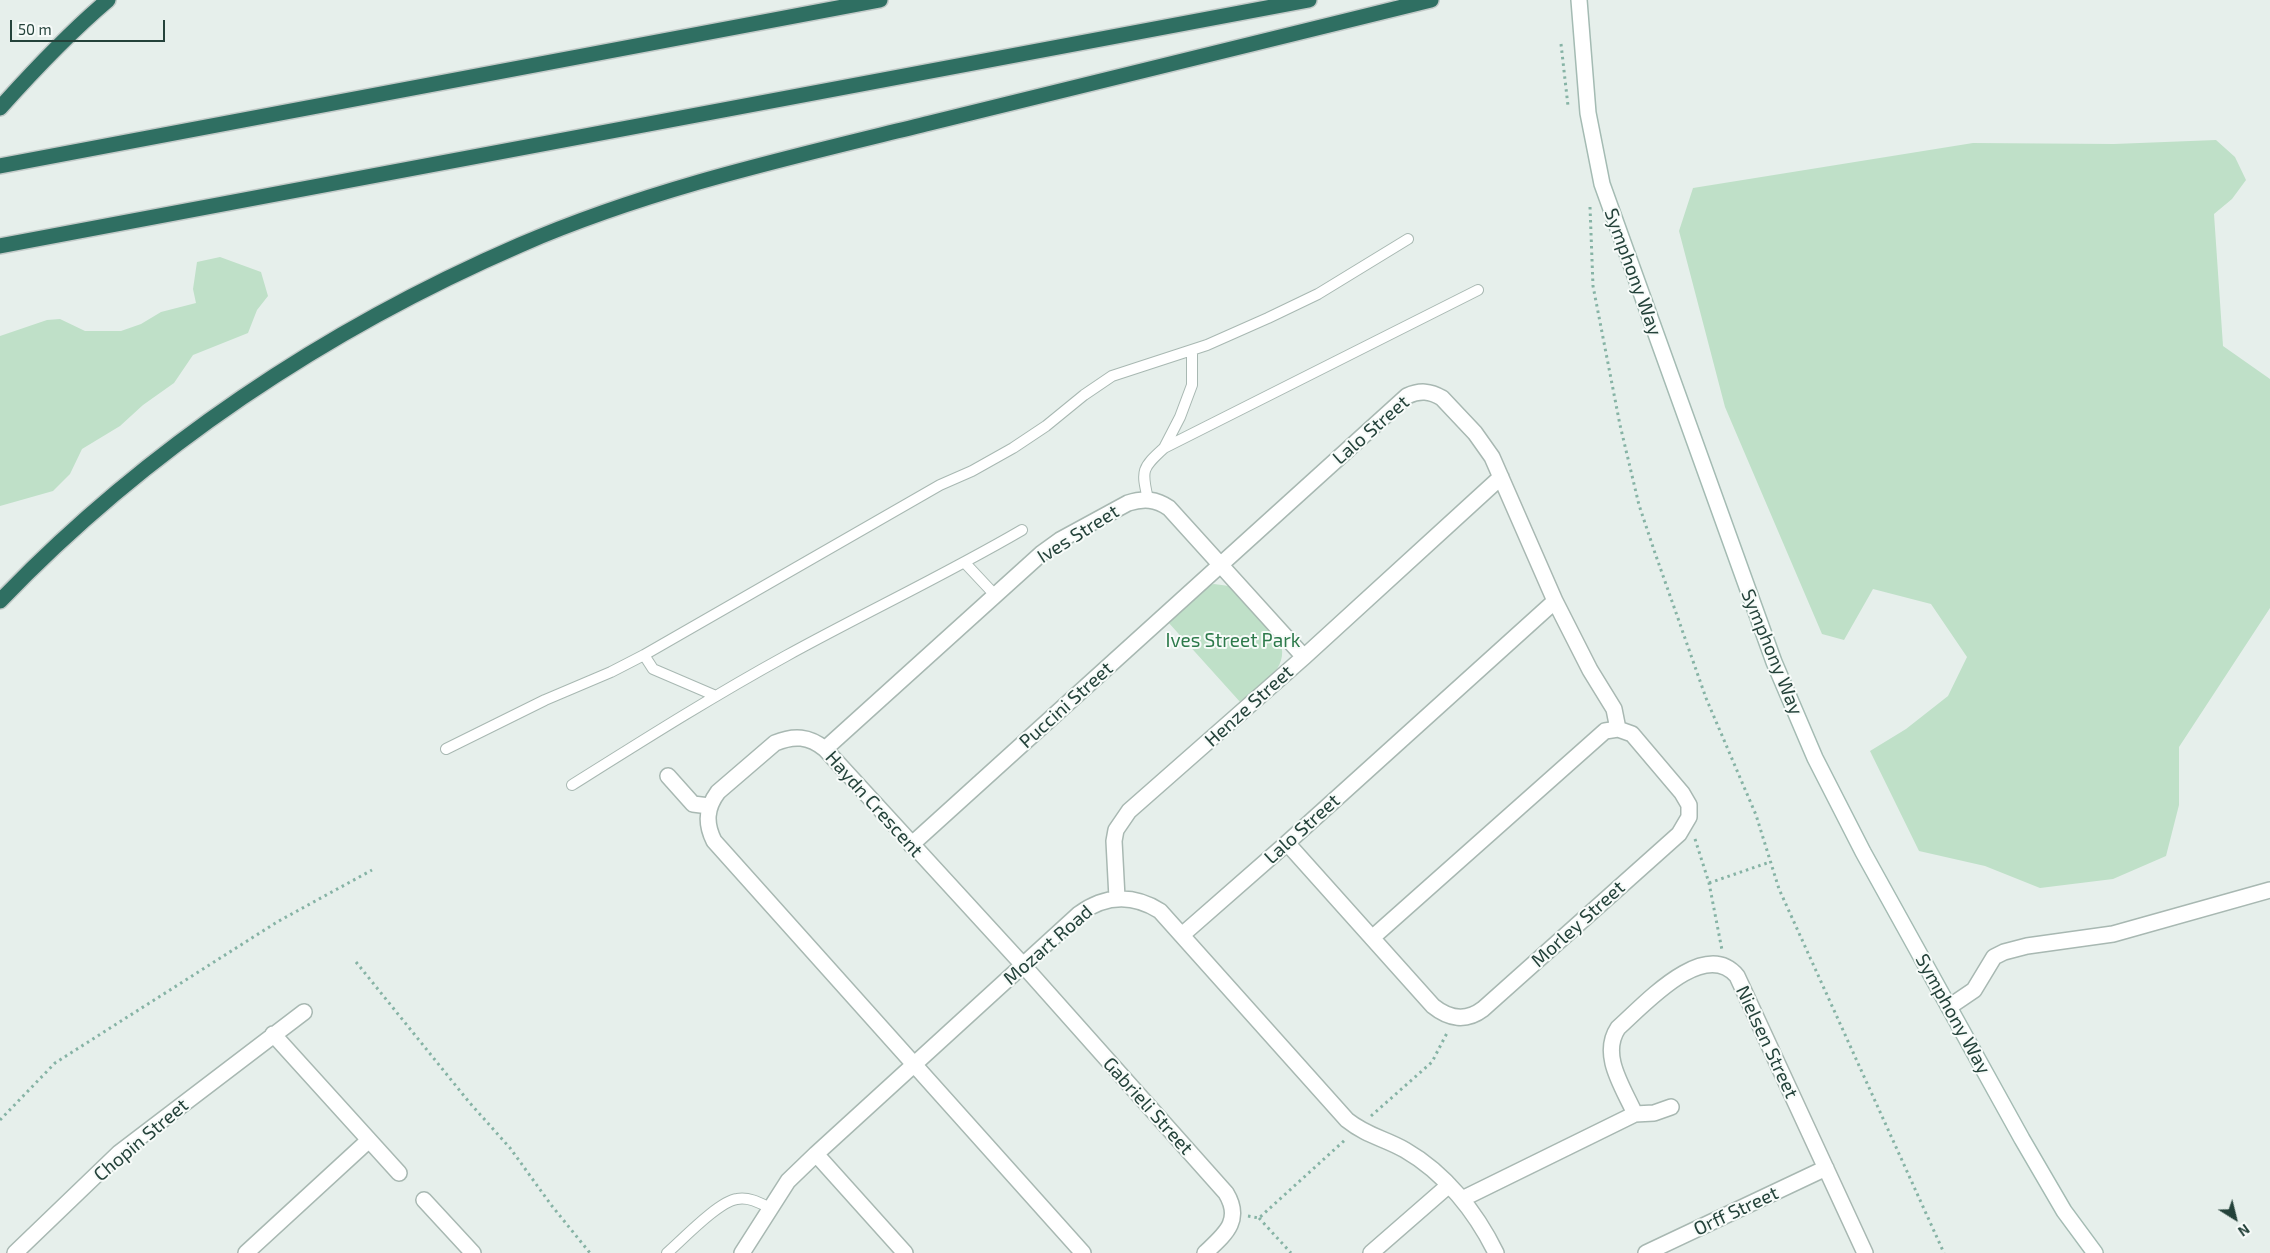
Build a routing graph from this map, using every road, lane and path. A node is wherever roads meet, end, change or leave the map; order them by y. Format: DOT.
graph roads {
  1 [pos="108,0"];
  2 [pos="880,0"];
  3 [pos="1309,0"];
  4 [pos="1431,0"];
  5 [pos="1579,0"];
  6 [pos="0,108"];
  7 [pos="0,166"];
  8 [pos="1590,214"];
  9 [pos="1408,238"];
  10 [pos="0,246"];
  11 [pos="1478,290"];
  12 [pos="1192,350"];
  13 [pos="1164,448"];
  14 [pos="1501,477"];
  15 [pos="1148,499"];
  16 [pos="1022,530"];
  17 [pos="965,563"];
  18 [pos="1220,564"];
  19 [pos="995,595"];
  20 [pos="1555,600"];
  21 [pos="0,601"];
  22 [pos="644,655"];
  23 [pos="1304,657"];
  24 [pos="716,696"];
  25 [pos="1618,728"];
  26 [pos="446,749"];
  27 [pos="825,749"];
  28 [pos="668,776"];
  29 [pos="572,785"];
  30 [pos="709,806"];
  31 [pos="1689,817"];
  32 [pos="1286,844"];
  33 [pos="911,845"];
  34 [pos="1770,862"];
  35 [pos="372,870"];
  36 [pos="1709,883"];
  37 [pos="2270,890"];
  38 [pos="1117,898"];
  39 [pos="1182,935"];
  40 [pos="1372,938"];
  41 [pos="356,962"];
  42 [pos="1023,966"];
  43 [pos="1725,966"];
  44 [pos="1949,1007"];
  45 [pos="304,1012"];
  46 [pos="273,1034"];
  47 [pos="914,1065"];
  48 [pos="1671,1107"];
  49 [pos="1635,1114"];
  50 [pos="0,1120"];
  51 [pos="369,1140"];
  52 [pos="816,1154"];
  53 [pos="1826,1168"];
  54 [pos="400,1173"];
  55 [pos="1449,1185"];
  56 [pos="1462,1199"];
  57 [pos="424,1200"];
  58 [pos="770,1208"];
  59 [pos="1259,1218"];
  60 [pos="15,1253"];
  61 [pos="246,1253"];
  62 [pos="473,1253"];
  63 [pos="590,1253"];
  64 [pos="667,1253"];
  65 [pos="742,1253"];
  66 [pos="905,1253"];
  67 [pos="1083,1253"];
  68 [pos="1205,1253"];
  69 [pos="1291,1253"];
  70 [pos="1371,1253"];
  71 [pos="1496,1253"];
  72 [pos="1646,1253"];
  73 [pos="1865,1253"];
  74 [pos="1944,1253"];
  75 [pos="2095,1253"];
  1 -- 6 [label="highway"];
  2 -- 7 [label="highway"];
  3 -- 10 [label="highway"];
  4 -- 21 [label="highway"];
  5 -- 44 [label="street, Symphony Way"];
  8 -- 34 [label="path"];
  9 -- 12 [label="lane"];
  11 -- 13 [label="lane"];
  12 -- 13 [label="lane"];
  12 -- 22 [label="lane"];
  13 -- 15 [label="lane"];
  14 -- 18 [label="street, Lalo Street"];
  14 -- 20 [label="street, Lalo Street"];
  14 -- 23 [label="street, Henze Street"];
  15 -- 18 [label="street"];
  15 -- 19 [label="street, Ives Street"];
  16 -- 17 [label="lane"];
  17 -- 19 [label="lane"];
  17 -- 24 [label="lane"];
  18 -- 23 [label="street"];
  18 -- 33 [label="street, Puccini Street"];
  19 -- 27 [label="street, Ives Street"];
  20 -- 25 [label="street, Lalo Street"];
  20 -- 32 [label="street, Lalo Street"];
  22 -- 24 [label="lane"];
  22 -- 26 [label="lane"];
  23 -- 38 [label="street, Henze Street"];
  24 -- 29 [label="lane"];
  25 -- 31 [label="street"];
  25 -- 40 [label="street"];
  27 -- 30 [label="street, Haydn Crescent"];
  27 -- 33 [label="street, Haydn Crescent"];
  28 -- 30 [label="street"];
  30 -- 47 [label="street"];
  31 -- 36 [label="path"];
  31 -- 40 [label="street, Morley Street"];
  32 -- 39 [label="street, Lalo Street"];
  32 -- 40 [label="street, Morley Street"];
  33 -- 42 [label="street, Haydn Crescent"];
  34 -- 36 [label="path"];
  34 -- 74 [label="path"];
  35 -- 50 [label="path"];
  36 -- 43 [label="path"];
  37 -- 44 [label="street"];
  38 -- 39 [label="street, Mozart Road"];
  38 -- 42 [label="street, Mozart Road"];
  39 -- 55 [label="street, Mozart Road"];
  41 -- 63 [label="path"];
  42 -- 47 [label="street, Mozart Road"];
  42 -- 68 [label="street, Gabrieli Street"];
  43 -- 49 [label="street, Nielsen Street"];
  43 -- 53 [label="street, Nielsen Street"];
  44 -- 75 [label="street, Symphony Way"];
  45 -- 46 [label="street, Chopin Street"];
  46 -- 51 [label="street"];
  46 -- 60 [label="street, Chopin Street"];
  47 -- 52 [label="street, Mozart Road"];
  47 -- 67 [label="street"];
  48 -- 49 [label="street"];
  49 -- 56 [label="street"];
  51 -- 54 [label="street"];
  51 -- 61 [label="street"];
  52 -- 58 [label="street, Mozart Road"];
  52 -- 66 [label="street"];
  53 -- 72 [label="street, Orff Street"];
  53 -- 73 [label="street, Nielsen Street"];
  55 -- 56 [label="street, Mozart Road"];
  55 -- 70 [label="street"];
  56 -- 71 [label="street, Mozart Road"];
  57 -- 62 [label="street"];
  58 -- 64 [label="lane"];
  58 -- 65 [label="street, Mozart Road"];
  59 -- 69 [label="path"];
}
